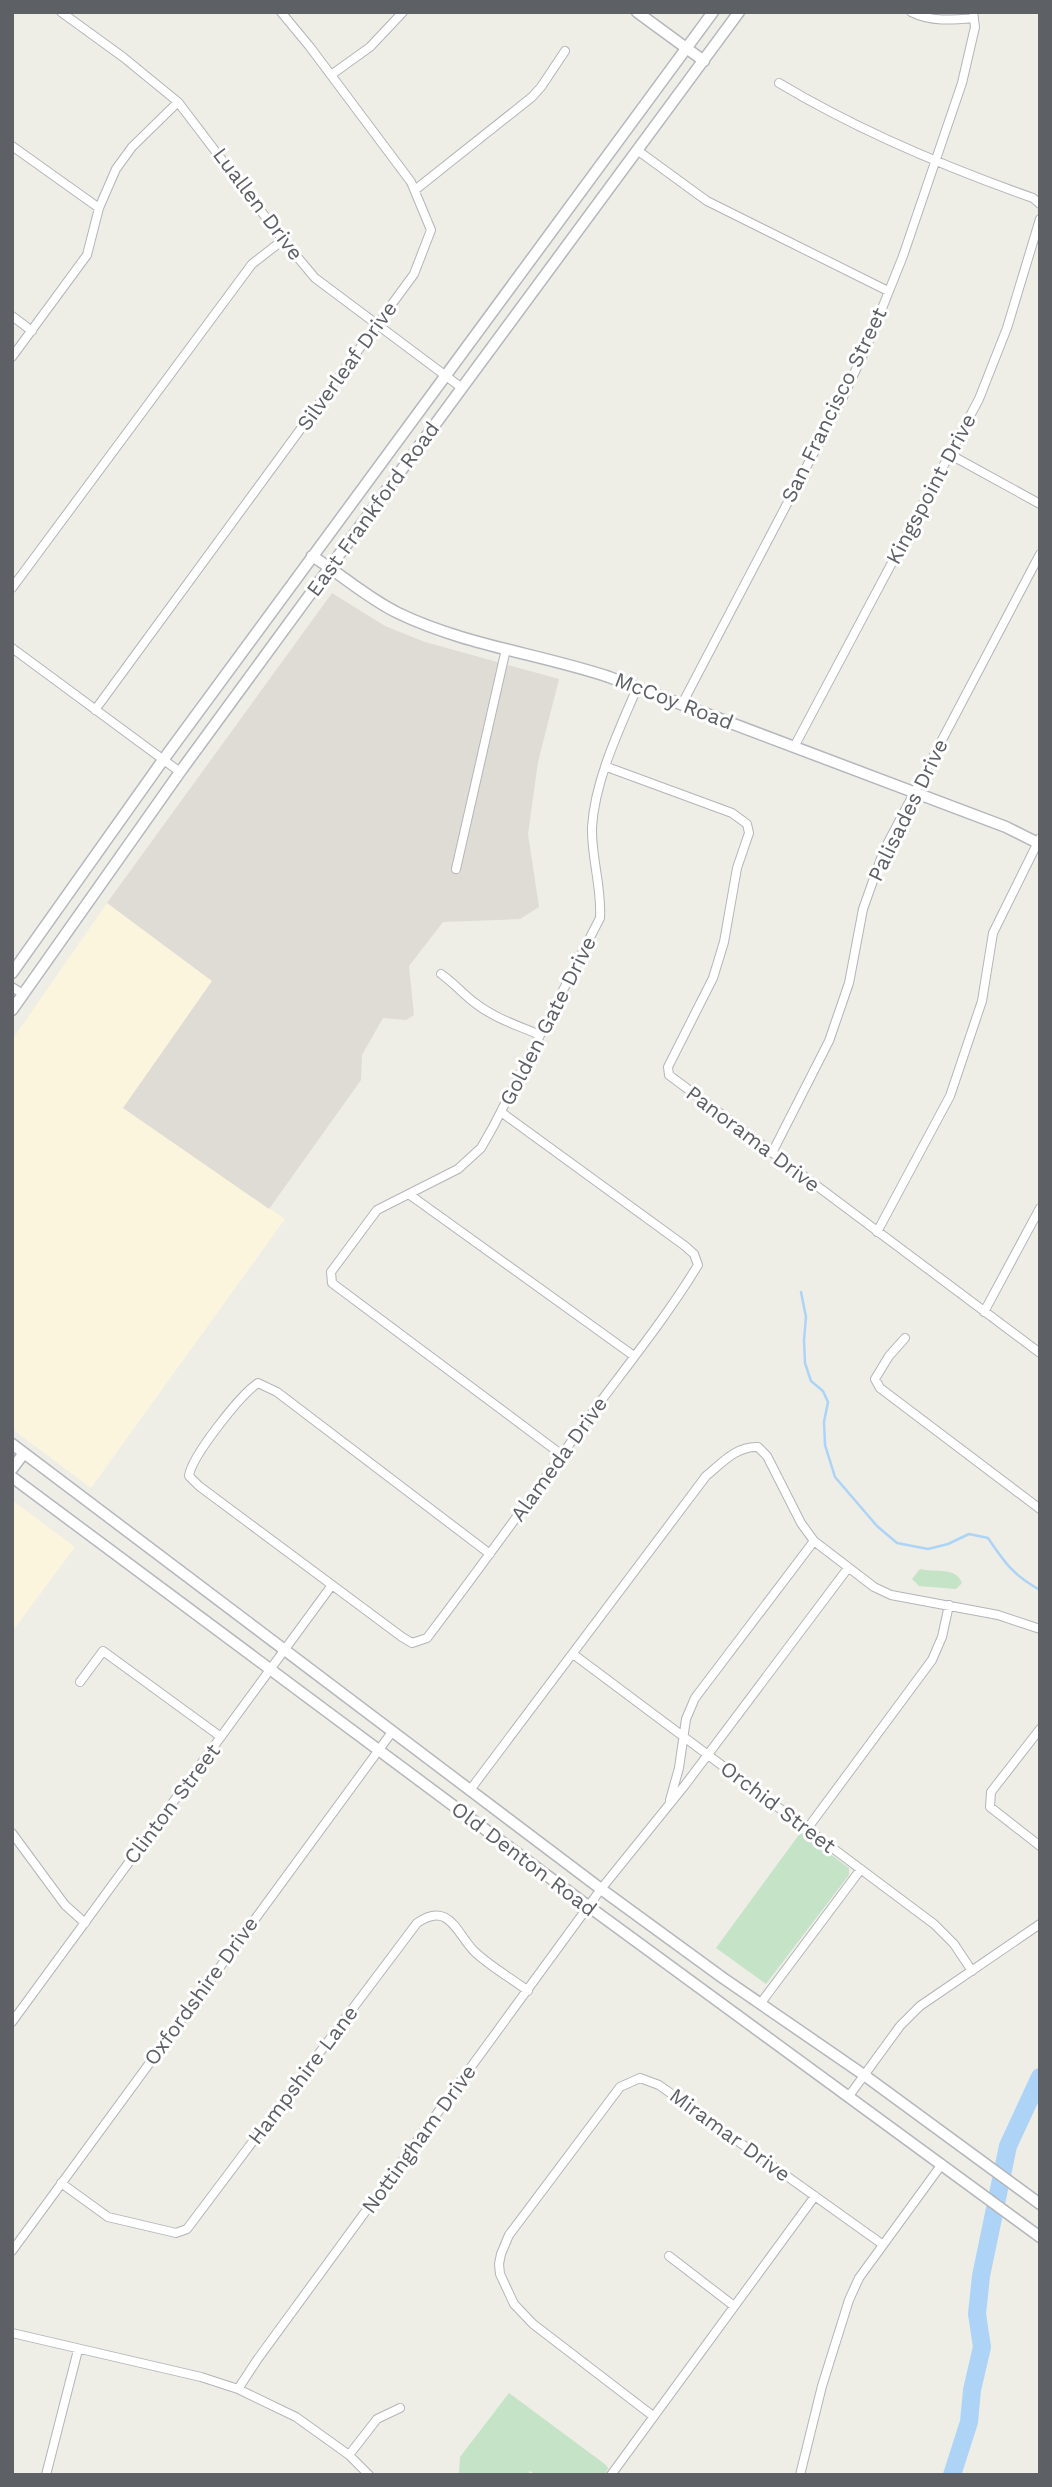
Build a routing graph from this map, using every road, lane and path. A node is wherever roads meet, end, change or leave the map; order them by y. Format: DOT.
graph roads {
  1 [pos="61,12"];
  2 [pos="281,12"];
  3 [pos="403,12"];
  4 [pos="637,12"];
  5 [pos="713,12"];
  6 [pos="739,12"];
  7 [pos="911,12"];
  8 [pos="974,15"];
  9 [pos="687,49"];
  10 [pos="565,51"];
  11 [pos="704,61"];
  12 [pos="331,75"];
  13 [pos="779,83"];
  14 [pos="178,102"];
  15 [pos="12,145"];
  16 [pos="637,150"];
  17 [pos="934,162"];
  18 [pos="415,190"];
  19 [pos="1040,204"];
  20 [pos="99,208"];
  21 [pos="1040,219"];
  22 [pos="283,240"];
  23 [pos="888,291"];
  24 [pos="12,316"];
  25 [pos="378,326"];
  26 [pos="32,331"];
  27 [pos="12,357"];
  28 [pos="445,376"];
  29 [pos="462,388"];
  30 [pos="949,454"];
  31 [pos="1040,504"];
  32 [pos="1040,554"];
  33 [pos="312,556"];
  34 [pos="330,567"];
  35 [pos="12,589"];
  36 [pos="12,648"];
  37 [pos="506,649"];
  38 [pos="637,688"];
  39 [pos="682,704"];
  40 [pos="95,710"];
  41 [pos="794,747"];
  42 [pos="163,760"];
  43 [pos="607,767"];
  44 [pos="180,772"];
  45 [pos="914,793"];
  46 [pos="1039,842"];
  47 [pos="456,869"];
  48 [pos="12,974"];
  49 [pos="441,974"];
  50 [pos="12,987"];
  51 [pos="23,995"];
  52 [pos="12,1010"];
  53 [pos="540,1035"];
  54 [pos="501,1112"];
  55 [pos="772,1153"];
  56 [pos="410,1195"];
  57 [pos="1040,1208"];
  58 [pos="877,1231"];
  59 [pos="984,1312"];
  60 [pos="905,1338"];
  61 [pos="1040,1353"];
  62 [pos="634,1356"];
  63 [pos="12,1444"];
  64 [pos="24,1453"];
  65 [pos="562,1455"];
  66 [pos="12,1469"];
  67 [pos="12,1476"];
  68 [pos="1040,1509"];
  69 [pos="814,1541"];
  70 [pos="490,1554"];
  71 [pos="848,1568"];
  72 [pos="332,1585"];
  73 [pos="949,1605"];
  74 [pos="1040,1629"];
  75 [pos="284,1651"];
  76 [pos="573,1654"];
  77 [pos="271,1669"];
  78 [pos="80,1682"];
  79 [pos="1040,1729"];
  80 [pos="392,1732"];
  81 [pos="683,1736"];
  82 [pos="221,1737"];
  83 [pos="379,1751"];
  84 [pos="708,1754"];
  85 [pos="470,1790"];
  86 [pos="669,1803"];
  87 [pos="807,1829"];
  88 [pos="12,1833"];
  89 [pos="1040,1846"];
  90 [pos="861,1869"];
  91 [pos="601,1889"];
  92 [pos="588,1906"];
  93 [pos="85,1923"];
  94 [pos="1040,1924"];
  95 [pos="971,1971"];
  96 [pos="528,1991"];
  97 [pos="760,2004"];
  98 [pos="12,2022"];
  99 [pos="864,2075"];
  100 [pos="849,2096"];
  101 [pos="942,2164"];
  102 [pos="61,2183"];
  103 [pos="815,2196"];
  104 [pos="1040,2204"];
  105 [pos="1040,2237"];
  106 [pos="882,2244"];
  107 [pos="12,2251"];
  108 [pos="669,2256"];
  109 [pos="734,2306"];
  110 [pos="12,2333"];
  111 [pos="78,2350"];
  112 [pos="238,2389"];
  113 [pos="400,2408"];
  114 [pos="653,2416"];
  115 [pos="349,2455"];
  116 [pos="48,2474"];
  117 [pos="369,2475"];
  118 [pos="611,2475"];
  119 [pos="800,2475"];
  1 -- 14 [label="street, Luallen Drive"];
  2 -- 12 [label="street, Silverleaf Drive"];
  3 -- 12 [label="street"];
  4 -- 9 [label="main road"];
  5 -- 9 [label="main road, East Frankford Road"];
  6 -- 11 [label="main road, East Frankford Road"];
  7 -- 8 [label="street"];
  8 -- 17 [label="street, San Francisco Street"];
  9 -- 11 [label="main road"];
  9 -- 28 [label="main road, East Frankford Road"];
  10 -- 18 [label="street"];
  11 -- 16 [label="main road, East Frankford Road"];
  12 -- 18 [label="street, Silverleaf Drive"];
  13 -- 17 [label="street"];
  14 -- 20 [label="street"];
  14 -- 22 [label="street, Luallen Drive"];
  15 -- 20 [label="street"];
  16 -- 23 [label="street"];
  16 -- 29 [label="main road, East Frankford Road"];
  17 -- 19 [label="street"];
  17 -- 23 [label="street, San Francisco Street"];
  18 -- 25 [label="street, Silverleaf Drive"];
  20 -- 26 [label="street"];
  21 -- 30 [label="street, Kingspoint Drive"];
  22 -- 25 [label="street, Luallen Drive"];
  22 -- 35 [label="street"];
  23 -- 39 [label="street, San Francisco Street"];
  24 -- 26 [label="street"];
  25 -- 28 [label="street, Luallen Drive"];
  25 -- 40 [label="street, Silverleaf Drive"];
  26 -- 27 [label="street"];
  28 -- 29 [label="street, Luallen Drive"];
  28 -- 33 [label="main road, East Frankford Road"];
  29 -- 34 [label="main road, East Frankford Road"];
  30 -- 31 [label="street"];
  30 -- 41 [label="street, Kingspoint Drive"];
  32 -- 45 [label="street, Palisades Drive"];
  33 -- 34 [label="main road, McCoy Road"];
  33 -- 42 [label="main road, East Frankford Road"];
  34 -- 37 [label="main road, McCoy Road"];
  34 -- 44 [label="main road, East Frankford Road"];
  36 -- 40 [label="street"];
  37 -- 38 [label="main road, McCoy Road"];
  37 -- 47 [label="street"];
  38 -- 39 [label="main road, McCoy Road"];
  38 -- 43 [label="street, Golden Gate Drive"];
  39 -- 41 [label="main road, McCoy Road"];
  40 -- 42 [label="street"];
  41 -- 45 [label="main road, McCoy Road"];
  42 -- 44 [label="street"];
  42 -- 48 [label="main road, East Frankford Road"];
  43 -- 53 [label="street, Golden Gate Drive"];
  43 -- 55 [label="street, Panorama Drive"];
  44 -- 51 [label="main road, East Frankford Road"];
  45 -- 46 [label="main road, McCoy Road"];
  45 -- 55 [label="street, Palisades Drive"];
  46 -- 58 [label="street"];
  49 -- 53 [label="street"];
  50 -- 51 [label="street"];
  51 -- 52 [label="main road, East Frankford Road"];
  53 -- 54 [label="street, Golden Gate Drive"];
  54 -- 56 [label="street, Golden Gate Drive"];
  54 -- 62 [label="street, Alameda Drive"];
  55 -- 58 [label="street, Panorama Drive"];
  56 -- 62 [label="street"];
  56 -- 65 [label="street, Golden Gate Drive"];
  57 -- 59 [label="street"];
  58 -- 59 [label="street, Panorama Drive"];
  59 -- 61 [label="street, Panorama Drive"];
  60 -- 68 [label="street"];
  62 -- 65 [label="street, Alameda Drive"];
  63 -- 64 [label="main road, Old Denton Road"];
  64 -- 66 [label="main road"];
  64 -- 75 [label="main road, Old Denton Road"];
  65 -- 70 [label="street, Alameda Drive"];
  67 -- 77 [label="main road, Old Denton Road"];
  69 -- 71 [label="street"];
  69 -- 76 [label="street"];
  69 -- 81 [label="street"];
  70 -- 72 [label="street, Alameda Drive"];
  70 -- 72 [label="street"];
  71 -- 73 [label="street"];
  71 -- 84 [label="street, Nottingham Drive"];
  72 -- 75 [label="street, Clinton Street"];
  73 -- 74 [label="street"];
  73 -- 87 [label="street"];
  75 -- 77 [label="street, Clinton Street"];
  75 -- 80 [label="main road, Old Denton Road"];
  76 -- 81 [label="street, Orchid Street"];
  76 -- 85 [label="street"];
  77 -- 82 [label="street, Clinton Street"];
  77 -- 83 [label="main road, Old Denton Road"];
  78 -- 82 [label="street"];
  79 -- 89 [label="street"];
  80 -- 83 [label="street, Oxfordshire Drive"];
  80 -- 85 [label="main road, Old Denton Road"];
  81 -- 84 [label="street, Orchid Street"];
  81 -- 86 [label="street"];
  82 -- 93 [label="street, Clinton Street"];
  83 -- 92 [label="main road, Old Denton Road"];
  83 -- 102 [label="street, Oxfordshire Drive"];
  84 -- 86 [label="street, Nottingham Drive"];
  84 -- 87 [label="street, Orchid Street"];
  85 -- 91 [label="main road, Old Denton Road"];
  86 -- 91 [label="street, Nottingham Drive"];
  87 -- 90 [label="street, Orchid Street"];
  88 -- 93 [label="street"];
  90 -- 95 [label="street, Orchid Street"];
  90 -- 97 [label="street"];
  91 -- 92 [label="street, Nottingham Drive"];
  91 -- 97 [label="main road, Old Denton Road"];
  92 -- 96 [label="street, Nottingham Drive"];
  92 -- 100 [label="main road, Old Denton Road"];
  93 -- 98 [label="street, Clinton Street"];
  94 -- 95 [label="street"];
  95 -- 99 [label="street"];
  96 -- 102 [label="street, Hampshire Lane"];
  96 -- 112 [label="street, Nottingham Drive"];
  97 -- 99 [label="main road, Old Denton Road"];
  99 -- 100 [label="street"];
  99 -- 104 [label="main road, Old Denton Road"];
  100 -- 101 [label="main road, Old Denton Road"];
  101 -- 105 [label="main road, Old Denton Road"];
  101 -- 106 [label="street"];
  102 -- 107 [label="street, Oxfordshire Drive"];
  103 -- 106 [label="street, Miramar Drive"];
  103 -- 109 [label="street"];
  103 -- 114 [label="street, Miramar Drive"];
  106 -- 119 [label="street"];
  108 -- 109 [label="street"];
  109 -- 114 [label="street"];
  110 -- 111 [label="street"];
  111 -- 112 [label="street"];
  111 -- 116 [label="street"];
  112 -- 115 [label="street"];
  113 -- 115 [label="street"];
  114 -- 118 [label="street"];
  115 -- 117 [label="street"];
}
